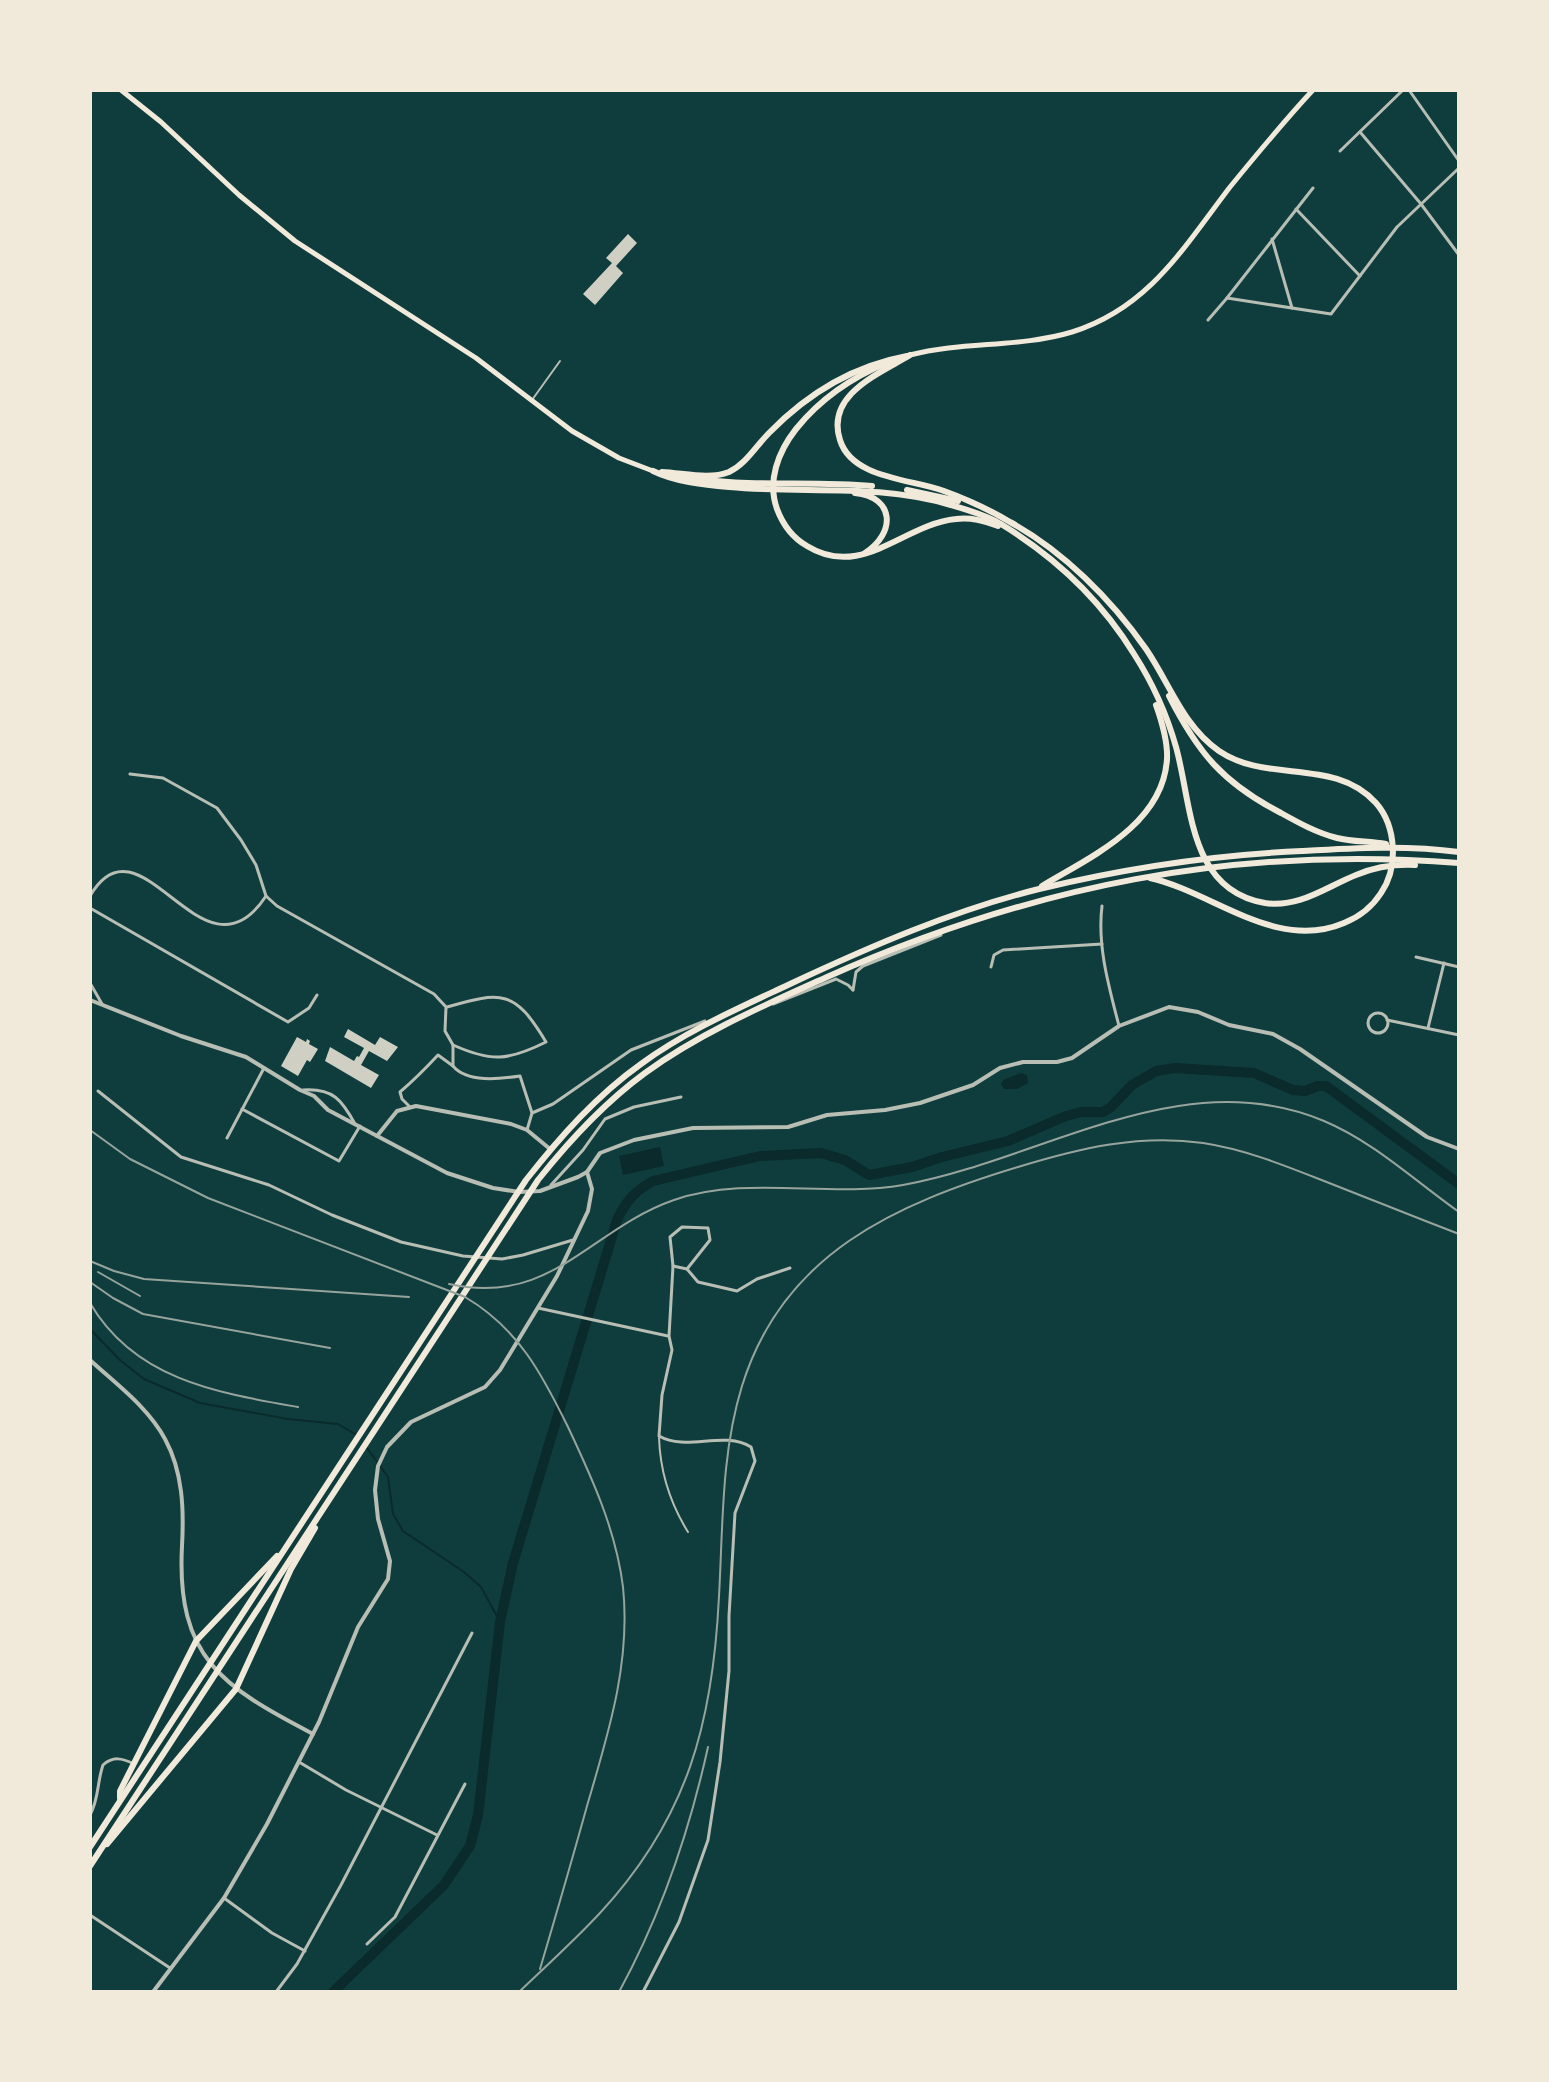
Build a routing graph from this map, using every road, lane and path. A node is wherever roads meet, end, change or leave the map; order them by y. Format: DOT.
graph roads {
  1 [pos="121,90"];
  2 [pos="1313,90"];
  3 [pos="1406,90"];
  4 [pos="1360,132"];
  5 [pos="1340,151"];
  6 [pos="1459,161"];
  7 [pos="1459,168"];
  8 [pos="1313,188"];
  9 [pos="1421,204"];
  10 [pos="1296,209"];
  11 [pos="1272,239"];
  12 [pos="1459,255"];
  13 [pos="1360,276"];
  14 [pos="1227,298"];
  15 [pos="1292,308"];
  16 [pos="1208,320"];
  17 [pos="910,355"];
  18 [pos="560,361"];
  19 [pos="532,401"];
  20 [pos="653,471"];
  21 [pos="662,472"];
  22 [pos="751,487"];
  23 [pos="796,487"];
  24 [pos="973,505"];
  25 [pos="1019,536"];
  26 [pos="862,555"];
  27 [pos="1115,612"];
  28 [pos="1134,654"];
  29 [pos="130,774"];
  30 [pos="1397,846"];
  31 [pos="1459,852"];
  32 [pos="1459,864"];
  33 [pos="1142,876"];
  34 [pos="1036,890"];
  35 [pos="90,896"];
  36 [pos="266,896"];
  37 [pos="1102,906"];
  38 [pos="90,908"];
  39 [pos="950,928"];
  40 [pos="1102,944"];
  41 [pos="1416,957"];
  42 [pos="1444,963"];
  43 [pos="991,967"];
  44 [pos="1459,967"];
  45 [pos="90,983"];
  46 [pos="317,995"];
  47 [pos="90,1000"];
  48 [pos="103,1005"];
  49 [pos="766,1005"];
  50 [pos="446,1007"];
  51 [pos="724,1015"];
  52 [pos="1387,1020"];
  53 [pos="1119,1026"];
  54 [pos="1428,1028"];
  55 [pos="1459,1035"];
  56 [pos="453,1045"];
  57 [pos="453,1066"];
  58 [pos="264,1068"];
  59 [pos="98,1091"];
  60 [pos="308,1091"];
  61 [pos="681,1097"];
  62 [pos="410,1107"];
  63 [pos="242,1109"];
  64 [pos="532,1113"];
  65 [pos="357,1125"];
  66 [pos="527,1130"];
  67 [pos="377,1136"];
  68 [pos="227,1138"];
  69 [pos="550,1149"];
  70 [pos="1459,1149"];
  71 [pos="587,1172"];
  72 [pos="548,1188"];
  73 [pos="573,1240"];
  74 [pos="673,1266"];
  75 [pos="790,1268"];
  76 [pos="687,1269"];
  77 [pos="538,1308"];
  78 [pos="669,1336"];
  79 [pos="90,1360"];
  80 [pos="659,1436"];
  81 [pos="322,1510"];
  82 [pos="688,1532"];
  83 [pos="283,1551"];
  84 [pos="472,1633"];
  85 [pos="196,1641"];
  86 [pos="236,1689"];
  87 [pos="313,1734"];
  88 [pos="299,1762"];
  89 [pos="134,1764"];
  90 [pos="465,1784"];
  91 [pos="120,1800"];
  92 [pos="381,1808"];
  93 [pos="90,1815"];
  94 [pos="438,1836"];
  95 [pos="90,1847"];
  96 [pos="95,1858"];
  97 [pos="90,1866"];
  98 [pos="224,1898"];
  99 [pos="90,1915"];
  100 [pos="367,1944"];
  101 [pos="305,1951"];
  102 [pos="170,1968"];
  103 [pos="153,1992"];
  104 [pos="276,1992"];
  105 [pos="643,1992"];
  1 -- 19 [label="main road"];
  2 -- 17 [label="main road"];
  3 -- 4 [label="street"];
  3 -- 6 [label="street"];
  4 -- 5 [label="street"];
  4 -- 9 [label="street"];
  7 -- 9 [label="street"];
  8 -- 10 [label="street"];
  9 -- 12 [label="street"];
  9 -- 13 [label="street"];
  10 -- 11 [label="street"];
  10 -- 13 [label="street"];
  11 -- 14 [label="street"];
  11 -- 15 [label="street"];
  13 -- 15 [label="street"];
  14 -- 15 [label="street"];
  14 -- 16 [label="street"];
  17 -- 21 [label="highway"];
  17 -- 24 [label="highway"];
  17 -- 26 [label="highway"];
  18 -- 19 [label="lane"];
  19 -- 20 [label="main road"];
  20 -- 21 [label="highway"];
  20 -- 22 [label="highway"];
  21 -- 22 [label="highway"];
  22 -- 23 [label="highway"];
  23 -- 24 [label="highway"];
  23 -- 25 [label="highway"];
  23 -- 26 [label="highway"];
  24 -- 27 [label="highway"];
  25 -- 26 [label="highway"];
  25 -- 28 [label="highway"];
  27 -- 30 [label="highway"];
  27 -- 33 [label="highway"];
  28 -- 32 [label="highway"];
  28 -- 34 [label="highway"];
  29 -- 36 [label="street"];
  30 -- 31 [label="highway"];
  30 -- 34 [label="highway"];
  32 -- 33 [label="highway"];
  33 -- 39 [label="highway"];
  34 -- 51 [label="highway"];
  35 -- 36 [label="street"];
  36 -- 50 [label="street"];
  37 -- 40 [label="street"];
  38 -- 46 [label="street"];
  39 -- 49 [label="highway"];
  39 -- 49 [label="street"];
  40 -- 43 [label="street"];
  40 -- 53 [label="street"];
  41 -- 42 [label="street"];
  42 -- 44 [label="street"];
  42 -- 54 [label="street"];
  45 -- 48 [label="street"];
  47 -- 48 [label="street"];
  48 -- 58 [label="street"];
  49 -- 81 [label="highway"];
  50 -- 56 [label="street"];
  50 -- 56 [label="street"];
  51 -- 64 [label="street"];
  51 -- 69 [label="highway"];
  52 -- 52 [label="street"];
  52 -- 54 [label="street"];
  53 -- 70 [label="street"];
  53 -- 71 [label="street"];
  54 -- 55 [label="street"];
  56 -- 57 [label="street"];
  57 -- 62 [label="street"];
  57 -- 64 [label="street"];
  58 -- 60 [label="street"];
  58 -- 63 [label="street"];
  59 -- 73 [label="street"];
  60 -- 65 [label="street"];
  60 -- 65 [label="street"];
  61 -- 72 [label="street"];
  62 -- 66 [label="street"];
  62 -- 67 [label="street"];
  63 -- 65 [label="street"];
  63 -- 68 [label="street"];
  64 -- 66 [label="street"];
  65 -- 67 [label="street"];
  66 -- 69 [label="street"];
  67 -- 72 [label="street"];
  69 -- 83 [label="highway"];
  71 -- 72 [label="street"];
  71 -- 73 [label="street"];
  73 -- 77 [label="street"];
  74 -- 76 [label="street"];
  74 -- 76 [label="street"];
  74 -- 78 [label="street"];
  75 -- 76 [label="street"];
  77 -- 78 [label="street"];
  77 -- 87 [label="street"];
  78 -- 80 [label="street"];
  79 -- 85 [label="street"];
  80 -- 82 [label="lane"];
  80 -- 105 [label="street"];
  81 -- 86 [label="highway"];
  81 -- 96 [label="highway"];
  83 -- 85 [label="highway"];
  83 -- 91 [label="highway"];
  84 -- 92 [label="street"];
  85 -- 86 [label="street"];
  85 -- 89 [label="highway"];
  86 -- 87 [label="street"];
  86 -- 96 [label="highway"];
  87 -- 88 [label="street"];
  88 -- 92 [label="street"];
  88 -- 98 [label="street"];
  89 -- 91 [label="highway"];
  89 -- 93 [label="street"];
  90 -- 94 [label="street"];
  91 -- 95 [label="highway"];
  92 -- 94 [label="street"];
  92 -- 101 [label="street"];
  94 -- 100 [label="street"];
  96 -- 97 [label="highway"];
  98 -- 101 [label="street"];
  98 -- 102 [label="street"];
  99 -- 102 [label="street"];
  101 -- 104 [label="street"];
  102 -- 103 [label="street"];
}
